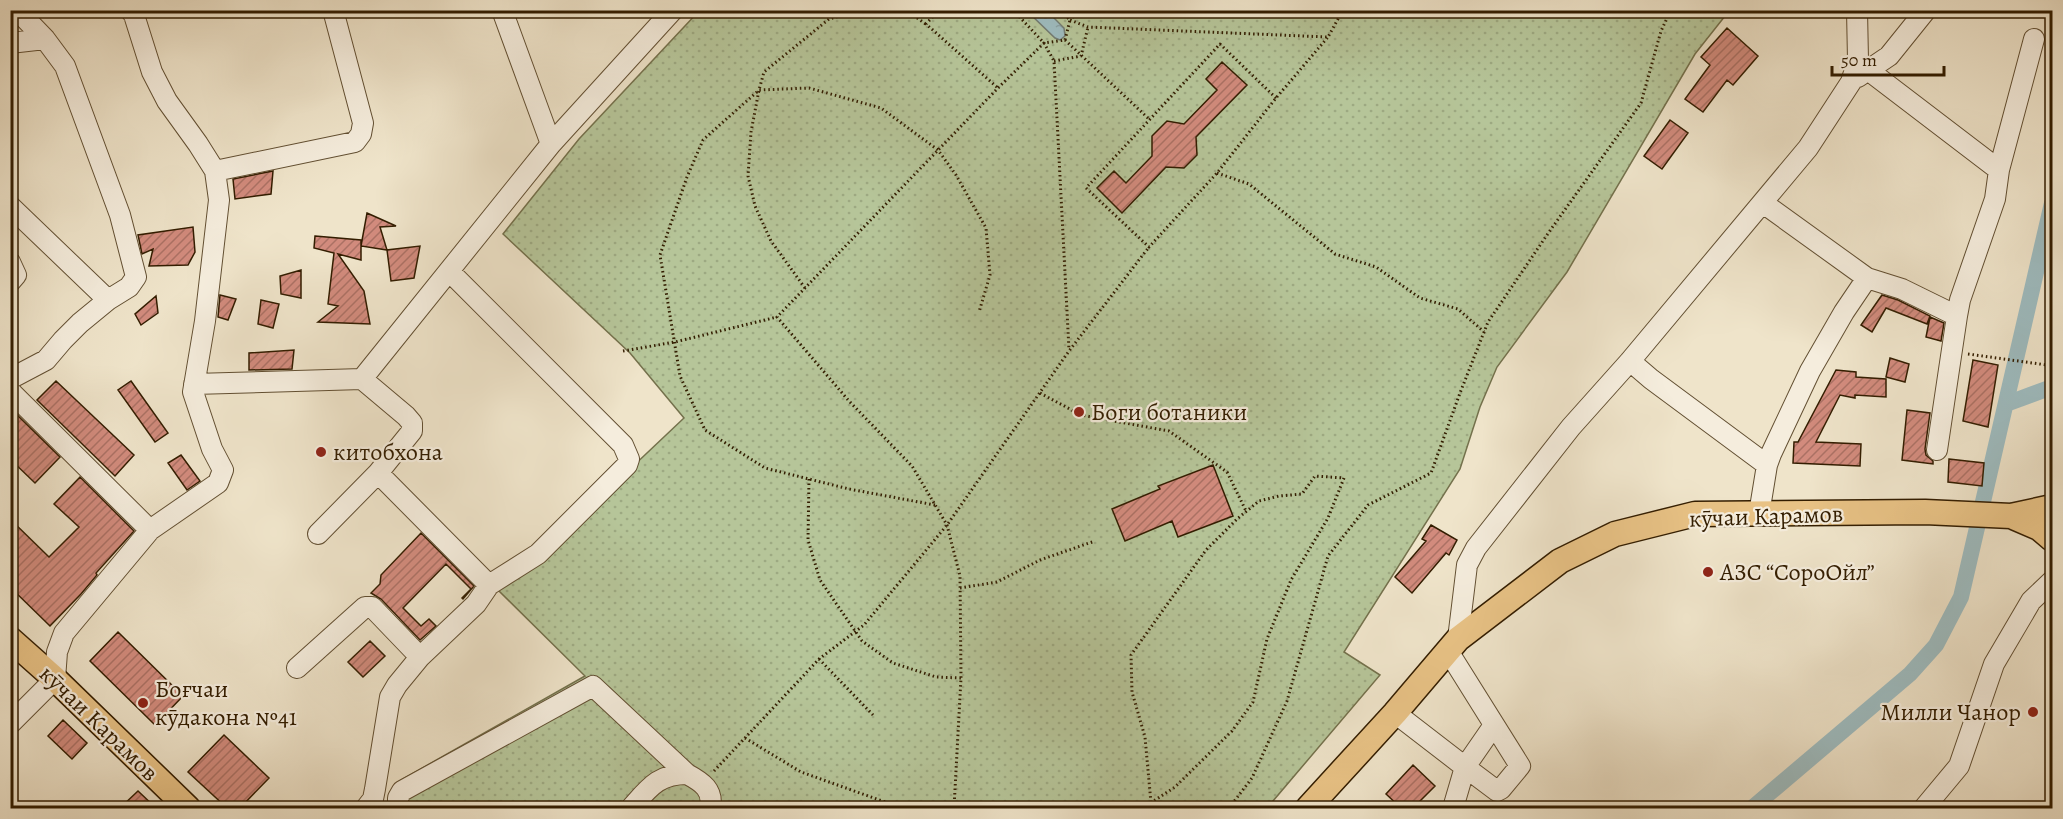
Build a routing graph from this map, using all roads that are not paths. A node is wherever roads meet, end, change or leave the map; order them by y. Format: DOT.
graph roads {
  1 [pos="17,10"];
  2 [pos="130,10"];
  3 [pos="333,10"];
  4 [pos="502,10"];
  5 [pos="673,10"];
  6 [pos="1857,10"];
  7 [pos="1926,10"];
  8 [pos="45,39"];
  9 [pos="2034,39"];
  10 [pos="10,43"];
  11 [pos="1868,70"];
  12 [pos="1851,82"];
  13 [pos="551,144"];
  14 [pos="1998,170"];
  15 [pos="215,171"];
  16 [pos="1763,203"];
  17 [pos="10,206"];
  18 [pos="10,262"];
  19 [pos="450,272"];
  20 [pos="1867,278"];
  21 [pos="10,282"];
  22 [pos="108,300"];
  23 [pos="1957,316"];
  24 [pos="1630,360"];
  25 [pos="362,379"];
  26 [pos="10,380"];
  27 [pos="194,384"];
  28 [pos="10,391"];
  29 [pos="1937,450"];
  30 [pos="1767,465"];
  31 [pos="378,472"];
  32 [pos="2052,507"];
  33 [pos="1759,514"];
  34 [pos="2011,516"];
  35 [pos="150,530"];
  36 [pos="318,534"];
  37 [pos="2052,539"];
  38 [pos="2052,581"];
  39 [pos="489,585"];
  40 [pos="10,639"];
  41 [pos="1453,645"];
  42 [pos="420,657"];
  43 [pos="297,668"];
  44 [pos="55,679"];
  45 [pos="1395,713"];
  46 [pos="10,724"];
  47 [pos="1494,724"];
  48 [pos="1465,767"];
  49 [pos="695,778"];
  50 [pos="188,808"];
  51 [pos="366,808"];
  52 [pos="398,808"];
  53 [pos="631,808"];
  54 [pos="710,808"];
  55 [pos="1308,808"];
  56 [pos="1452,808"];
  57 [pos="1924,808"];
  1 -- 8 [label="street"];
  2 -- 15 [label="street"];
  3 -- 15 [label="street"];
  4 -- 13 [label="street"];
  5 -- 13 [label="street"];
  6 -- 12 [label="street"];
  7 -- 11 [label="street"];
  8 -- 10 [label="street"];
  8 -- 22 [label="street"];
  9 -- 14 [label="street"];
  11 -- 12 [label="street"];
  11 -- 14 [label="street"];
  12 -- 16 [label="street"];
  13 -- 19 [label="street"];
  14 -- 23 [label="street"];
  15 -- 27 [label="street"];
  16 -- 20 [label="street"];
  16 -- 24 [label="street"];
  17 -- 22 [label="street"];
  18 -- 21 [label="street"];
  19 -- 25 [label="street"];
  19 -- 39 [label="street"];
  20 -- 23 [label="street"];
  20 -- 30 [label="street"];
  22 -- 26 [label="street"];
  23 -- 29 [label="street"];
  24 -- 30 [label="street"];
  24 -- 41 [label="street"];
  25 -- 27 [label="street"];
  25 -- 31 [label="street"];
  27 -- 35 [label="street"];
  28 -- 35 [label="street"];
  30 -- 33 [label="street"];
  31 -- 36 [label="street"];
  31 -- 39 [label="street"];
  32 -- 34 [label="main road, кӯчаи Карамов"];
  33 -- 34 [label="main road, кӯчаи Карамов"];
  33 -- 41 [label="main road, кӯчаи Карамов"];
  34 -- 37 [label="main road, кӯчаи Карамов"];
  35 -- 44 [label="street"];
  38 -- 57 [label="street"];
  39 -- 42 [label="street"];
  40 -- 44 [label="main road, кӯчаи Карамов"];
  41 -- 45 [label="main road, кӯчаи Карамов"];
  41 -- 47 [label="street"];
  42 -- 43 [label="street"];
  42 -- 51 [label="street"];
  44 -- 46 [label="street"];
  44 -- 50 [label="main road, кӯчаи Карамов"];
  45 -- 48 [label="street"];
  45 -- 55 [label="main road, кӯчаи Карамов"];
  47 -- 48 [label="street"];
  47 -- 48 [label="street"];
  48 -- 56 [label="street"];
  49 -- 52 [label="street"];
  49 -- 53 [label="street"];
  49 -- 54 [label="street"];
}
